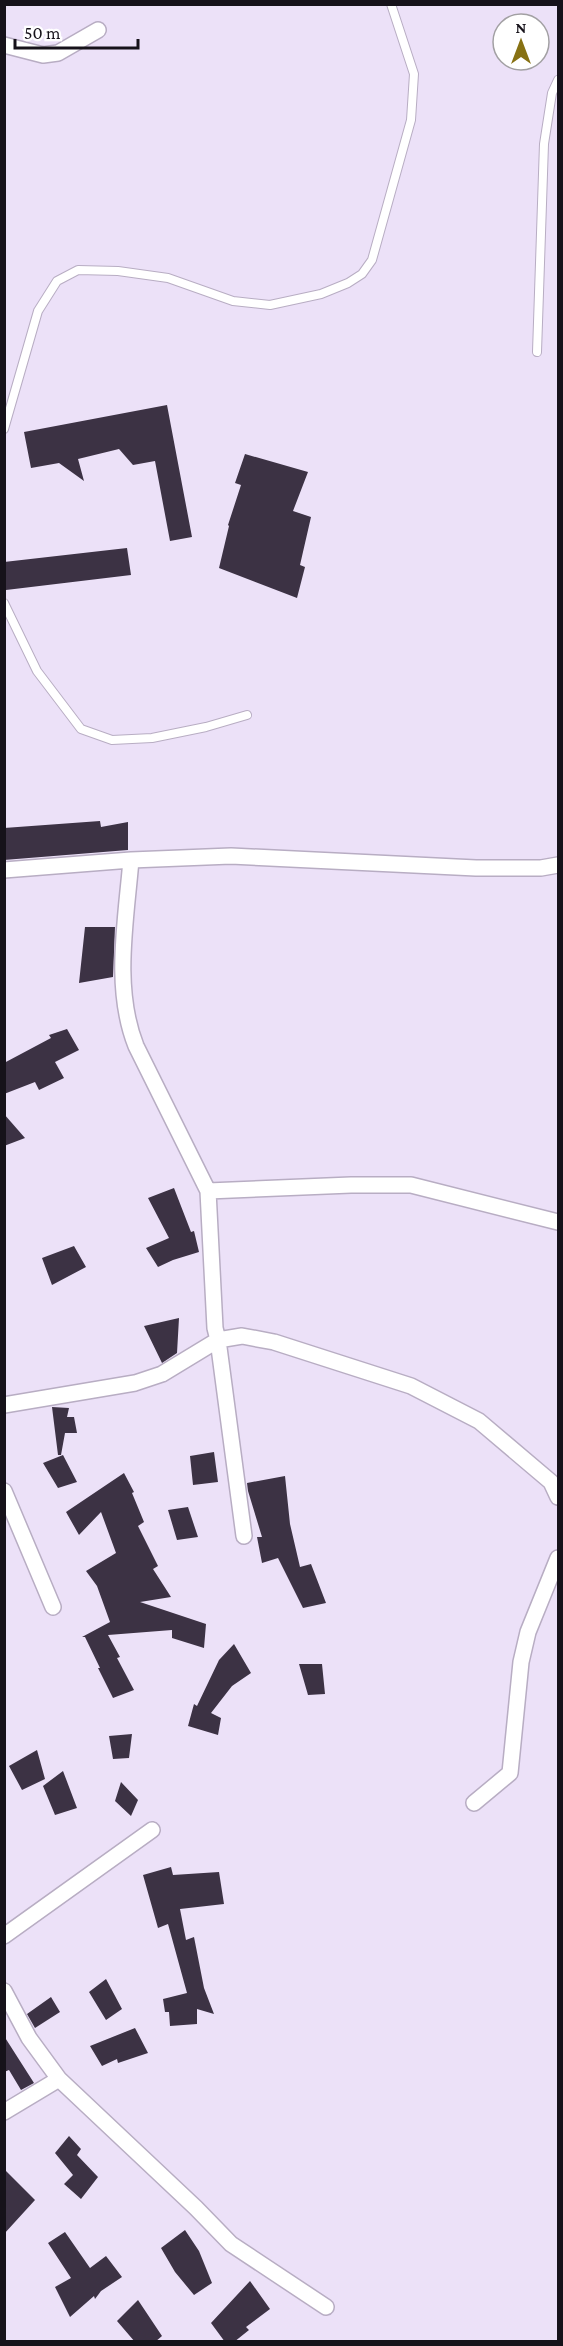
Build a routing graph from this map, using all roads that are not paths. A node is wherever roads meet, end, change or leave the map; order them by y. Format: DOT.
graph roads {
  1 [pos="391,4"];
  2 [pos="98,30"];
  3 [pos="4,45"];
  4 [pos="558,80"];
  5 [pos="537,352"];
  6 [pos="4,429"];
  7 [pos="4,603"];
  8 [pos="247,715"];
  9 [pos="131,860"];
  10 [pos="558,864"];
  11 [pos="4,870"];
  12 [pos="208,1191"];
  13 [pos="558,1222"];
  14 [pos="218,1340"];
  15 [pos="4,1405"];
  16 [pos="4,1491"];
  17 [pos="558,1497"];
  18 [pos="244,1536"];
  19 [pos="558,1558"];
  20 [pos="53,1607"];
  21 [pos="474,1803"];
  22 [pos="152,1830"];
  23 [pos="4,1936"];
  24 [pos="4,1990"];
  25 [pos="59,2079"];
  26 [pos="4,2112"];
  27 [pos="326,2307"];
  1 -- 6 [label="lane"];
  2 -- 3 [label="street"];
  4 -- 5 [label="lane"];
  7 -- 8 [label="lane"];
  9 -- 10 [label="street"];
  9 -- 11 [label="street"];
  9 -- 12 [label="street"];
  12 -- 13 [label="street"];
  12 -- 14 [label="street"];
  14 -- 15 [label="street"];
  14 -- 17 [label="street"];
  14 -- 18 [label="street"];
  16 -- 20 [label="street"];
  19 -- 21 [label="street"];
  22 -- 23 [label="street"];
  24 -- 25 [label="street"];
  25 -- 26 [label="street"];
  25 -- 27 [label="street"];
}
